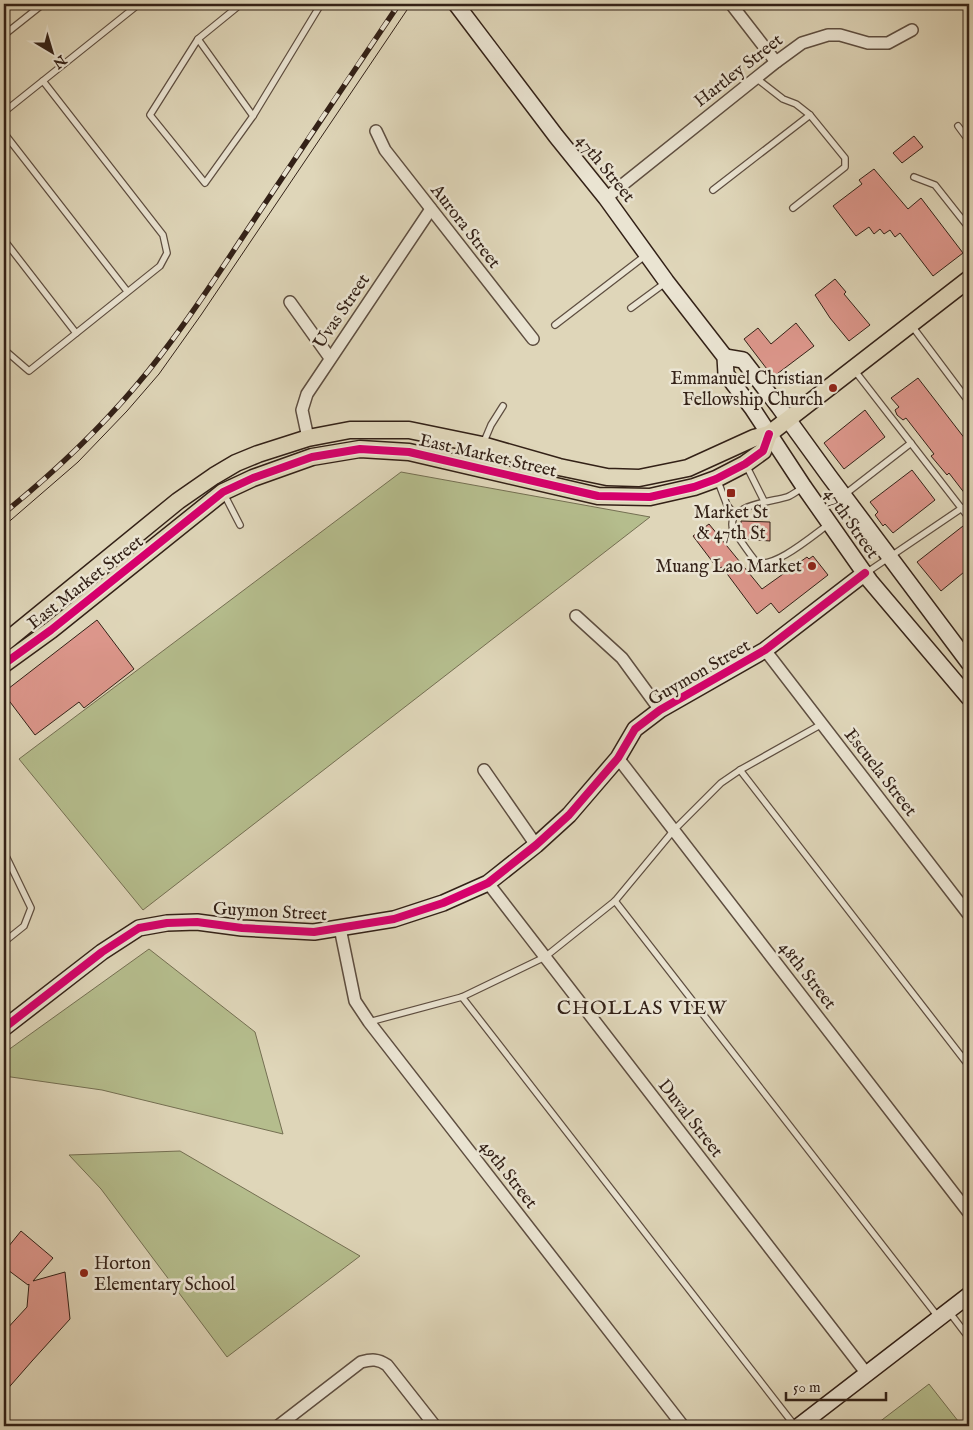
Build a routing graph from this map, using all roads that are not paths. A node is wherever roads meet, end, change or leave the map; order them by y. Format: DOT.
graph roads {
  1 [pos="43,4"];
  2 [pos="139,4"];
  3 [pos="241,4"];
  4 [pos="321,4"];
  5 [pos="457,4"];
  6 [pos="731,4"];
  7 [pos="912,30"];
  8 [pos="4,35"];
  9 [pos="198,39"];
  10 [pos="776,62"];
  11 [pos="756,78"];
  12 [pos="42,81"];
  13 [pos="4,112"];
  14 [pos="810,115"];
  15 [pos="253,116"];
  16 [pos="958,126"];
  17 [pos="376,131"];
  18 [pos="4,133"];
  19 [pos="969,141"];
  20 [pos="914,177"];
  21 [pos="713,190"];
  22 [pos="606,198"];
  23 [pos="794,208"];
  24 [pos="431,210"];
  25 [pos="969,228"];
  26 [pos="4,240"];
  27 [pos="648,254"];
  28 [pos="969,279"];
  29 [pos="666,281"];
  30 [pos="127,292"];
  31 [pos="290,302"];
  32 [pos="631,308"];
  33 [pos="555,325"];
  34 [pos="911,325"];
  35 [pos="76,332"];
  36 [pos="533,339"];
  37 [pos="5,351"];
  38 [pos="725,357"];
  39 [pos="330,358"];
  40 [pos="854,369"];
  41 [pos="969,402"];
  42 [pos="503,406"];
  43 [pos="788,420"];
  44 [pos="769,434"];
  45 [pos="308,438"];
  46 [pos="912,444"];
  47 [pos="482,445"];
  48 [pos="745,464"];
  49 [pos="716,479"];
  50 [pos="804,487"];
  51 [pos="223,492"];
  52 [pos="844,494"];
  53 [pos="764,501"];
  54 [pos="962,508"];
  55 [pos="735,515"];
  56 [pos="969,518"];
  57 [pos="829,524"];
  58 [pos="240,525"];
  59 [pos="890,557"];
  60 [pos="865,573"];
  61 [pos="576,616"];
  62 [pos="4,643"];
  63 [pos="765,650"];
  64 [pos="969,663"];
  65 [pos="4,664"];
  66 [pos="969,698"];
  67 [pos="660,710"];
  68 [pos="822,724"];
  69 [pos="618,758"];
  70 [pos="484,770"];
  71 [pos="740,770"];
  72 [pos="674,830"];
  73 [pos="536,845"];
  74 [pos="4,852"];
  75 [pos="488,883"];
  76 [pos="615,901"];
  77 [pos="969,915"];
  78 [pos="340,928"];
  79 [pos="4,942"];
  80 [pos="545,957"];
  81 [pos="462,996"];
  82 [pos="369,1022"];
  83 [pos="4,1028"];
  84 [pos="969,1066"];
  85 [pos="969,1213"];
  86 [pos="969,1295"];
  87 [pos="944,1314"];
  88 [pos="969,1338"];
  89 [pos="867,1374"];
  90 [pos="278,1426"];
  91 [pos="435,1426"];
  92 [pos="682,1426"];
  93 [pos="797,1426"];
  1 -- 8 [label="lane"];
  2 -- 12 [label="lane"];
  3 -- 9 [label="lane"];
  4 -- 15 [label="lane"];
  5 -- 22 [label="main road, 47th Street"];
  6 -- 10 [label="street"];
  7 -- 10 [label="street, Hartley Street"];
  9 -- 15 [label="lane"];
  9 -- 15 [label="lane"];
  10 -- 11 [label="street, Hartley Street"];
  11 -- 14 [label="lane"];
  11 -- 22 [label="street, Hartley Street"];
  12 -- 13 [label="lane"];
  12 -- 30 [label="lane"];
  14 -- 21 [label="lane"];
  14 -- 23 [label="lane"];
  16 -- 19 [label="lane"];
  17 -- 24 [label="street, Aurora Street"];
  18 -- 30 [label="lane"];
  20 -- 25 [label="lane"];
  22 -- 27 [label="main road, 47th Street"];
  24 -- 36 [label="street, Aurora Street"];
  24 -- 39 [label="street, Uvas Street"];
  26 -- 35 [label="lane"];
  27 -- 29 [label="main road, 47th Street"];
  27 -- 33 [label="lane"];
  28 -- 34 [label="main road, East Market Street"];
  29 -- 32 [label="lane"];
  29 -- 38 [label="main road, 47th Street"];
  30 -- 35 [label="lane"];
  31 -- 39 [label="street"];
  34 -- 40 [label="main road, East Market Street"];
  34 -- 41 [label="lane"];
  35 -- 37 [label="lane"];
  38 -- 43 [label="main road, 47th Street"];
  38 -- 44 [label="main road, 47th Street"];
  39 -- 45 [label="street, Uvas Street"];
  40 -- 43 [label="main road, East Market Street"];
  40 -- 46 [label="lane"];
  42 -- 47 [label="lane"];
  43 -- 44 [label="main road, East Market Street"];
  43 -- 52 [label="main road, 47th Street"];
  44 -- 47 [label="main road, East Market Street"];
  44 -- 48 [label="main road, East Market Street"];
  44 -- 50 [label="main road, 47th Street"];
  45 -- 47 [label="main road, East Market Street"];
  45 -- 51 [label="main road"];
  45 -- 62 [label="main road, East Market Street"];
  46 -- 52 [label="lane"];
  46 -- 54 [label="lane"];
  48 -- 49 [label="main road, East Market Street"];
  48 -- 53 [label="lane"];
  49 -- 51 [label="main road, East Market Street"];
  49 -- 55 [label="lane"];
  50 -- 53 [label="lane"];
  50 -- 57 [label="main road, 47th Street"];
  51 -- 58 [label="lane"];
  51 -- 65 [label="main road, East Market Street"];
  52 -- 59 [label="main road, 47th Street"];
  53 -- 55 [label="lane"];
  54 -- 56 [label="lane"];
  54 -- 59 [label="lane"];
  55 -- 57 [label="lane"];
  57 -- 60 [label="main road, 47th Street"];
  59 -- 60 [label="lane"];
  59 -- 64 [label="main road, 47th Street"];
  60 -- 63 [label="main road, Guymon Street"];
  60 -- 66 [label="main road, 47th Street"];
  61 -- 67 [label="street"];
  63 -- 67 [label="main road, Guymon Street"];
  63 -- 68 [label="street, Escuela Street"];
  67 -- 69 [label="main road, Guymon Street"];
  68 -- 71 [label="lane"];
  68 -- 77 [label="street, Escuela Street"];
  69 -- 72 [label="street, 48th Street"];
  69 -- 73 [label="main road, Guymon Street"];
  70 -- 73 [label="street"];
  71 -- 72 [label="lane"];
  71 -- 84 [label="lane"];
  72 -- 76 [label="lane"];
  72 -- 85 [label="street, 48th Street"];
  73 -- 75 [label="main road, Guymon Street"];
  74 -- 79 [label="lane"];
  75 -- 78 [label="main road, Guymon Street"];
  75 -- 80 [label="street, Duval Street"];
  76 -- 80 [label="lane"];
  76 -- 87 [label="lane"];
  78 -- 82 [label="street, 49th Street"];
  78 -- 83 [label="main road, Guymon Street"];
  80 -- 81 [label="lane"];
  80 -- 89 [label="street, Duval Street"];
  81 -- 82 [label="lane"];
  81 -- 93 [label="lane"];
  82 -- 92 [label="street, 49th Street"];
  86 -- 87 [label="main road"];
  87 -- 88 [label="lane"];
  87 -- 89 [label="main road"];
  89 -- 93 [label="main road"];
  90 -- 91 [label="street"];
}
